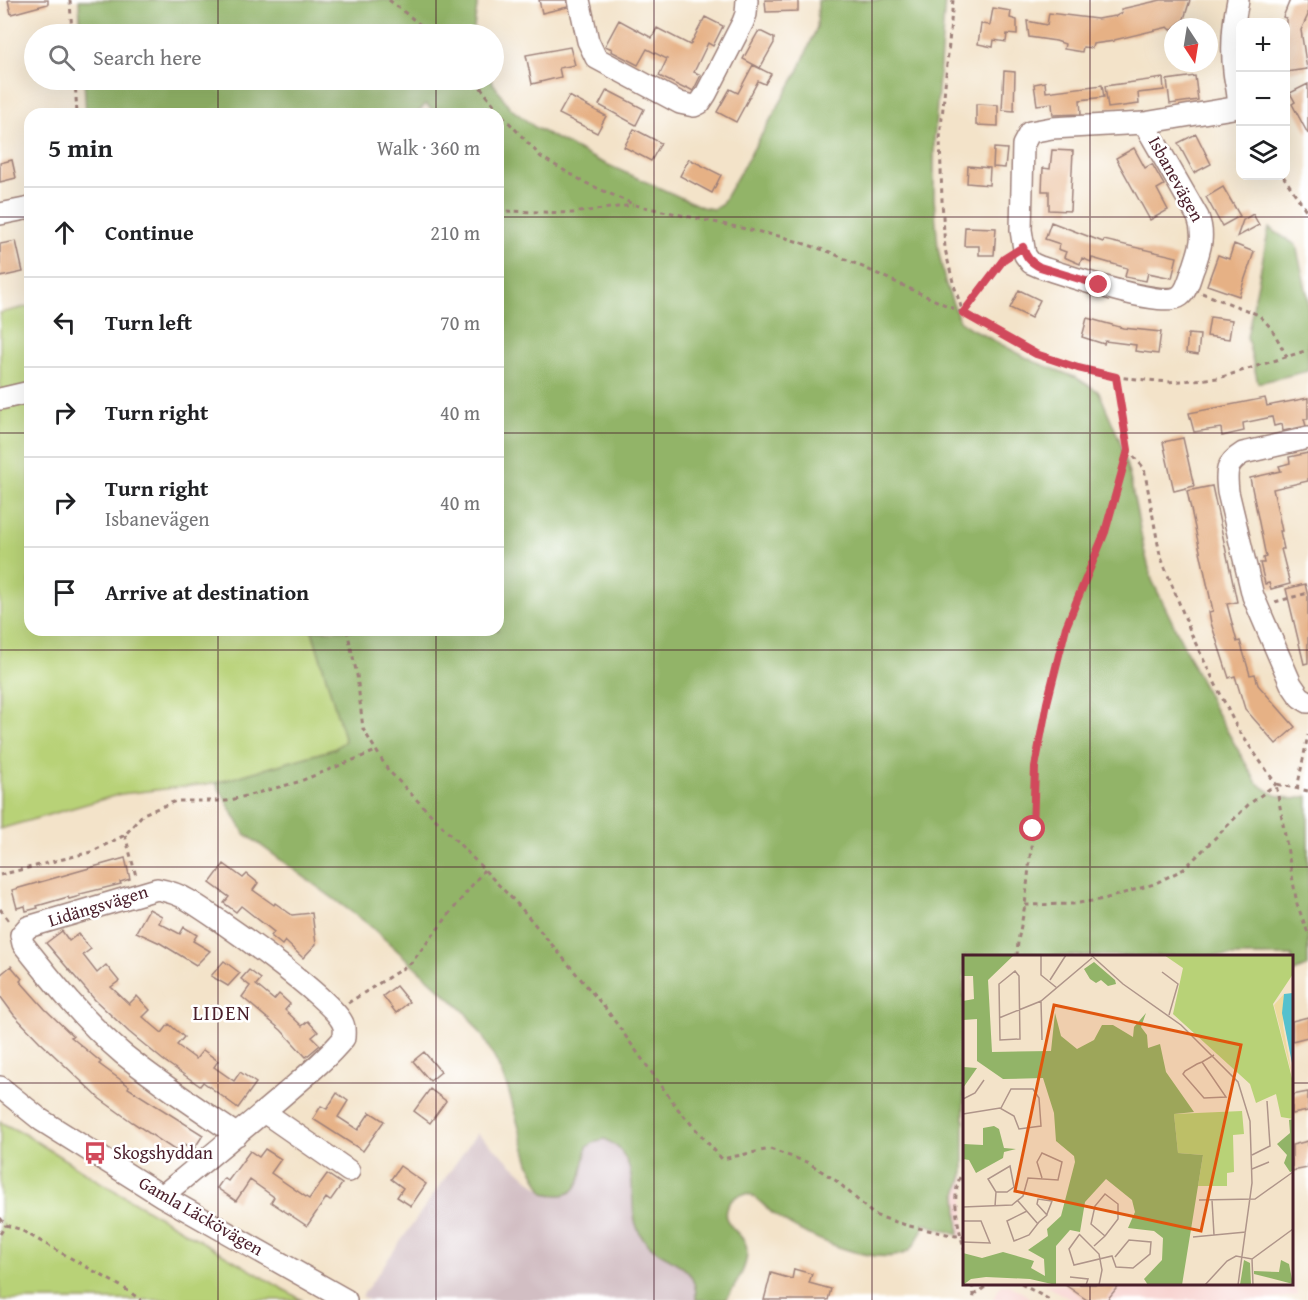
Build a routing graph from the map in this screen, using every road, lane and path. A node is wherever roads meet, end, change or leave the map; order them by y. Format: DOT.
graph roads {
  1 [pos="70,0"];
  2 [pos="389,0"];
  3 [pos="579,0"];
  4 [pos="747,0"];
  5 [pos="953,0"];
  6 [pos="1238,0"];
  7 [pos="71,24"];
  8 [pos="419,24"];
  9 [pos="76,90"];
  10 [pos="483,90"];
  11 [pos="77,108"];
  12 [pos="496,108"];
  13 [pos="504,117"];
  14 [pos="1144,123"];
  15 [pos="1286,180"];
  16 [pos="635,205"];
  17 [pos="24,209"];
  18 [pos="504,212"];
  19 [pos="1308,213"];
  20 [pos="0,214"];
  21 [pos="1023,247"];
  22 [pos="1186,287"];
  23 [pos="963,313"];
  24 [pos="1308,351"];
  25 [pos="1287,357"];
  26 [pos="1116,377"];
  27 [pos="24,393"];
  28 [pos="0,399"];
  29 [pos="1308,438"];
  30 [pos="1128,450"];
  31 [pos="1308,593"];
  32 [pos="1257,606"];
  33 [pos="348,636"];
  34 [pos="1308,702"];
  35 [pos="1308,735"];
  36 [pos="376,751"];
  37 [pos="1276,784"];
  38 [pos="1297,789"];
  39 [pos="1308,790"];
  40 [pos="125,835"];
  41 [pos="484,870"];
  42 [pos="0,875"];
  43 [pos="141,894"];
  44 [pos="1025,905"];
  45 [pos="1308,933"];
  46 [pos="1017,955"];
  47 [pos="335,1011"];
  48 [pos="0,1088"];
  49 [pos="264,1112"];
  50 [pos="237,1135"];
  51 [pos="350,1171"];
  52 [pos="963,1172"];
  53 [pos="162,1196"];
  54 [pos="0,1218"];
  55 [pos="6,1225"];
  56 [pos="0,1234"];
  57 [pos="963,1237"];
  58 [pos="972,1285"];
  59 [pos="987,1285"];
  60 [pos="1023,1285"];
  61 [pos="974,1295"];
  62 [pos="141,1300"];
  63 [pos="346,1300"];
  64 [pos="973,1300"];
  65 [pos="1050,1300"];
  1 -- 7 [label="path"];
  2 -- 8 [label="path"];
  3 -- 4 [label="street"];
  5 -- 23 [label="path"];
  6 -- 14 [label="street, Isbanevägen"];
  9 -- 11 [label="path"];
  10 -- 12 [label="path"];
  13 -- 16 [label="path"];
  14 -- 21 [label="street, Isbanevägen"];
  14 -- 22 [label="street, Isbanevägen"];
  15 -- 19 [label="path"];
  16 -- 18 [label="path"];
  16 -- 23 [label="path"];
  17 -- 20 [label="street"];
  21 -- 22 [label="street"];
  21 -- 23 [label="path"];
  22 -- 25 [label="path"];
  23 -- 26 [label="path"];
  24 -- 25 [label="path"];
  25 -- 26 [label="path"];
  26 -- 30 [label="path"];
  27 -- 28 [label="street"];
  29 -- 32 [label="street"];
  30 -- 37 [label="path"];
  30 -- 44 [label="path"];
  31 -- 32 [label="path"];
  32 -- 34 [label="street"];
  33 -- 36 [label="path"];
  35 -- 38 [label="path"];
  36 -- 40 [label="path"];
  36 -- 41 [label="path"];
  37 -- 38 [label="path"];
  37 -- 44 [label="path"];
  37 -- 45 [label="path"];
  38 -- 39 [label="path"];
  40 -- 42 [label="path"];
  40 -- 43 [label="path"];
  41 -- 47 [label="path"];
  41 -- 57 [label="path"];
  43 -- 47 [label="street, Lidängsvägen"];
  43 -- 50 [label="street, Lidängsvägen"];
  44 -- 46 [label="path"];
  47 -- 49 [label="street"];
  48 -- 53 [label="street, Gamla Läckövägen"];
  49 -- 50 [label="street"];
  49 -- 51 [label="street"];
  50 -- 53 [label="street"];
  52 -- 57 [label="path"];
  53 -- 63 [label="street, Gamla Läckövägen"];
  54 -- 55 [label="path"];
  55 -- 56 [label="path"];
  55 -- 62 [label="path"];
  58 -- 61 [label="path"];
  59 -- 61 [label="path"];
  60 -- 65 [label="path"];
  61 -- 64 [label="path"];
}
